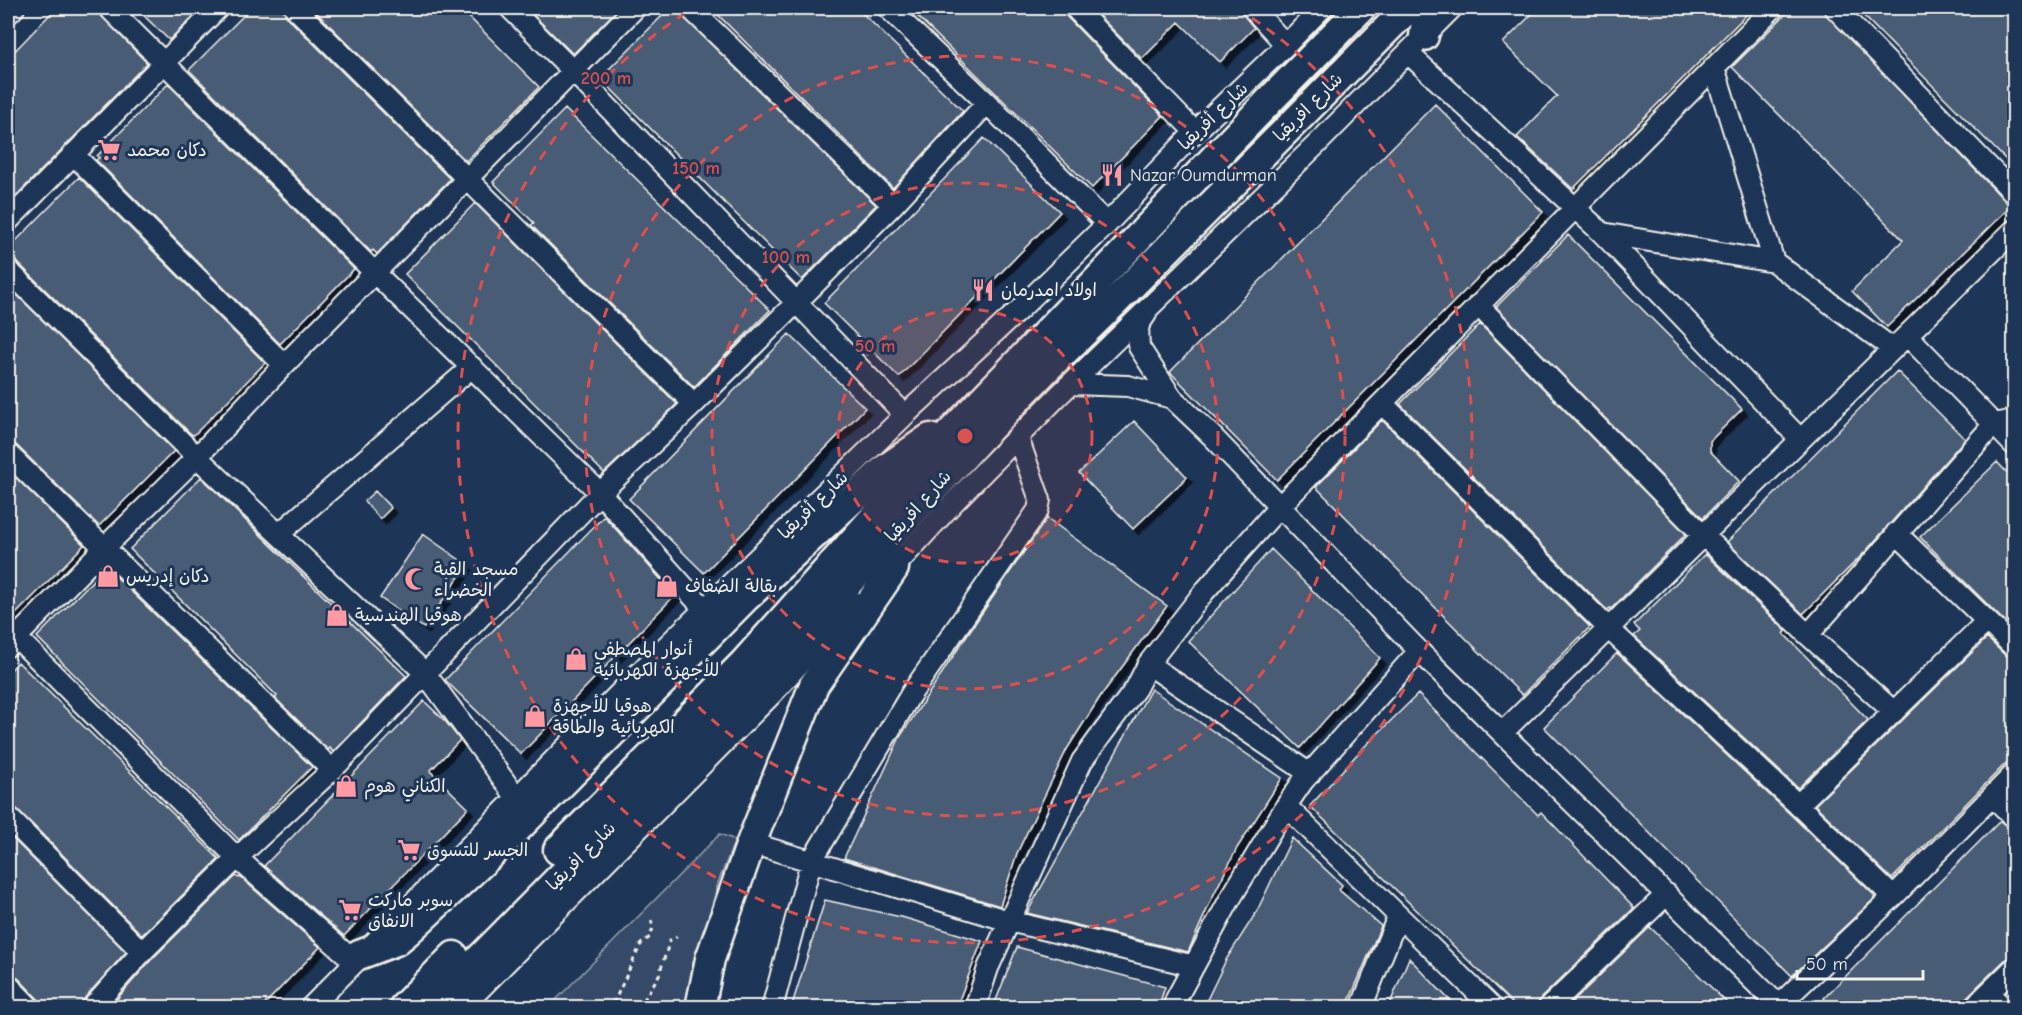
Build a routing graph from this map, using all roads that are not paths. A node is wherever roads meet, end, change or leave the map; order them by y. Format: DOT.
graph roads {
  1 [pos="14,8"];
  2 [pos="110,8"];
  3 [pos="218,8"];
  4 [pos="295,8"];
  5 [pos="510,8"];
  6 [pos="635,8"];
  7 [pos="690,8"];
  8 [pos="888,8"];
  9 [pos="1075,8"];
  10 [pos="1252,8"];
  11 [pos="1322,8"];
  12 [pos="1361,8"];
  13 [pos="1408,8"];
  14 [pos="1428,8"];
  15 [pos="1452,8"];
  16 [pos="1773,8"];
  17 [pos="1835,8"];
  18 [pos="8,14"];
  19 [pos="1286,45"];
  20 [pos="1416,45"];
  21 [pos="164,62"];
  22 [pos="1714,67"];
  23 [pos="573,71"];
  24 [pos="987,103"];
  25 [pos="1195,132"];
  26 [pos="73,154"];
  27 [pos="466,180"];
  28 [pos="2014,193"];
  29 [pos="893,205"];
  30 [pos="1574,208"];
  31 [pos="8,221"];
  32 [pos="1107,224"];
  33 [pos="2014,230"];
  34 [pos="1602,233"];
  35 [pos="1774,262"];
  36 [pos="8,270"];
  37 [pos="375,273"];
  38 [pos="797,302"];
  39 [pos="1478,305"];
  40 [pos="1149,309"];
  41 [pos="1907,334"];
  42 [pos="1893,349"];
  43 [pos="284,365"];
  44 [pos="472,368"];
  45 [pos="1072,384"];
  46 [pos="1172,399"];
  47 [pos="981,402"];
  48 [pos="1382,403"];
  49 [pos="694,404"];
  50 [pos="905,416"];
  51 [pos="2014,420"];
  52 [pos="1994,424"];
  53 [pos="1018,438"];
  54 [pos="1800,439"];
  55 [pos="2014,445"];
  56 [pos="8,454"];
  57 [pos="197,457"];
  58 [pos="600,493"];
  59 [pos="1279,507"];
  60 [pos="1896,533"];
  61 [pos="279,534"];
  62 [pos="1703,535"];
  63 [pos="104,548"];
  64 [pos="894,568"];
  65 [pos="705,610"];
  66 [pos="1987,621"];
  67 [pos="1608,628"];
  68 [pos="1808,635"];
  69 [pos="10,638"];
  70 [pos="2014,647"];
  71 [pos="1419,651"];
  72 [pos="1148,664"];
  73 [pos="425,673"];
  74 [pos="1894,712"];
  75 [pos="1502,733"];
  76 [pos="332,770"];
  77 [pos="1310,774"];
  78 [pos="2014,774"];
  79 [pos="1993,796"];
  80 [pos="517,798"];
  81 [pos="1798,805"];
  82 [pos="1286,806"];
  83 [pos="8,817"];
  84 [pos="2014,818"];
  85 [pos="580,841"];
  86 [pos="751,843"];
  87 [pos="237,858"];
  88 [pos="811,862"];
  89 [pos="1667,894"];
  90 [pos="1893,897"];
  91 [pos="1398,916"];
  92 [pos="1009,921"];
  93 [pos="142,952"];
  94 [pos="356,958"];
  95 [pos="1194,966"];
  96 [pos="2014,968"];
  97 [pos="8,985"];
  98 [pos="1988,993"];
  99 [pos="1780,1006"];
  100 [pos="30,1008"];
  101 [pos="92,1008"];
  102 [pos="310,1008"];
  103 [pos="403,1008"];
  104 [pos="431,1008"];
  105 [pos="461,1008"];
  106 [pos="700,1008"];
  107 [pos="772,1008"];
  108 [pos="975,1008"];
  109 [pos="1173,1008"];
  110 [pos="1362,1008"];
  111 [pos="1493,1008"];
  112 [pos="1548,1008"];
  113 [pos="1972,1008"];
  114 [pos="2004,1008"];
  1 -- 18 [label="street"];
  2 -- 21 [label="street"];
  3 -- 21 [label="street"];
  4 -- 27 [label="street"];
  5 -- 23 [label="street"];
  6 -- 23 [label="street"];
  7 -- 29 [label="street"];
  8 -- 24 [label="street"];
  9 -- 25 [label="street"];
  10 -- 19 [label="street"];
  11 -- 19 [label="street, شارع أفريقيا"];
  12 -- 47 [label="highway, شارع افريقيا"];
  13 -- 85 [label="highway, شارع افريقيا"];
  14 -- 20 [label="highway"];
  15 -- 20 [label="street"];
  16 -- 22 [label="street"];
  17 -- 28 [label="street"];
  19 -- 25 [label="street, شارع أفريقيا"];
  20 -- 30 [label="street"];
  20 -- 40 [label="street"];
  21 -- 26 [label="street"];
  21 -- 37 [label="street"];
  22 -- 30 [label="street"];
  22 -- 35 [label="street"];
  23 -- 27 [label="street"];
  23 -- 38 [label="street"];
  24 -- 29 [label="street"];
  24 -- 32 [label="street"];
  25 -- 32 [label="street, شارع أفريقيا"];
  26 -- 31 [label="street"];
  26 -- 43 [label="street"];
  27 -- 37 [label="street"];
  27 -- 49 [label="street"];
  29 -- 38 [label="street"];
  30 -- 34 [label="street"];
  30 -- 39 [label="street"];
  32 -- 50 [label="street, شارع أفريقيا"];
  33 -- 41 [label="street"];
  34 -- 35 [label="street"];
  34 -- 54 [label="street"];
  35 -- 42 [label="street"];
  36 -- 57 [label="street"];
  37 -- 43 [label="street"];
  37 -- 44 [label="street"];
  38 -- 49 [label="street"];
  38 -- 50 [label="street"];
  39 -- 48 [label="street"];
  39 -- 62 [label="street"];
  40 -- 45 [label="street"];
  40 -- 46 [label="street"];
  41 -- 42 [label="street"];
  41 -- 52 [label="street"];
  42 -- 54 [label="street"];
  43 -- 57 [label="street"];
  44 -- 58 [label="street"];
  44 -- 61 [label="street"];
  45 -- 46 [label="street"];
  45 -- 53 [label="street"];
  46 -- 59 [label="street"];
  47 -- 85 [label="highway, شارع افريقيا"];
  47 -- 94 [label="highway"];
  48 -- 59 [label="street"];
  48 -- 67 [label="street"];
  49 -- 58 [label="street"];
  50 -- 65 [label="street, شارع أفريقيا"];
  51 -- 52 [label="street"];
  52 -- 55 [label="street"];
  52 -- 60 [label="street"];
  53 -- 64 [label="street"];
  53 -- 88 [label="street"];
  54 -- 62 [label="street"];
  56 -- 63 [label="street"];
  57 -- 61 [label="street"];
  57 -- 63 [label="street"];
  58 -- 65 [label="street"];
  58 -- 73 [label="street"];
  59 -- 71 [label="street"];
  59 -- 72 [label="street"];
  60 -- 66 [label="street"];
  60 -- 68 [label="street"];
  61 -- 73 [label="street"];
  62 -- 67 [label="street"];
  62 -- 68 [label="street"];
  63 -- 69 [label="street"];
  63 -- 76 [label="street"];
  64 -- 86 [label="highway"];
  64 -- 105 [label="street"];
  65 -- 80 [label="street, شارع أفريقيا"];
  66 -- 70 [label="street"];
  66 -- 74 [label="street"];
  67 -- 75 [label="street"];
  67 -- 81 [label="street"];
  68 -- 74 [label="street"];
  69 -- 87 [label="street"];
  71 -- 75 [label="street"];
  71 -- 77 [label="street"];
  72 -- 77 [label="street"];
  72 -- 92 [label="street"];
  73 -- 76 [label="street"];
  73 -- 80 [label="street"];
  74 -- 81 [label="street"];
  75 -- 89 [label="street"];
  76 -- 87 [label="street"];
  77 -- 82 [label="street"];
  78 -- 79 [label="street"];
  79 -- 84 [label="street"];
  79 -- 90 [label="street"];
  80 -- 94 [label="street, شارع أفريقيا"];
  81 -- 90 [label="street"];
  82 -- 91 [label="street"];
  82 -- 95 [label="street"];
  83 -- 93 [label="street"];
  85 -- 103 [label="highway, شارع افريقيا"];
  85 -- 104 [label="highway, شارع افريقيا"];
  86 -- 88 [label="street"];
  86 -- 106 [label="highway"];
  87 -- 93 [label="street"];
  87 -- 94 [label="street"];
  88 -- 92 [label="street"];
  88 -- 107 [label="street"];
  89 -- 99 [label="street"];
  89 -- 112 [label="street"];
  90 -- 99 [label="street"];
  91 -- 110 [label="street"];
  91 -- 111 [label="street"];
  92 -- 95 [label="street"];
  92 -- 108 [label="street"];
  93 -- 101 [label="street"];
  94 -- 102 [label="street, شارع أفريقيا"];
  95 -- 109 [label="street"];
  96 -- 98 [label="street"];
  97 -- 100 [label="street"];
  98 -- 113 [label="street"];
  98 -- 114 [label="street"];
}
